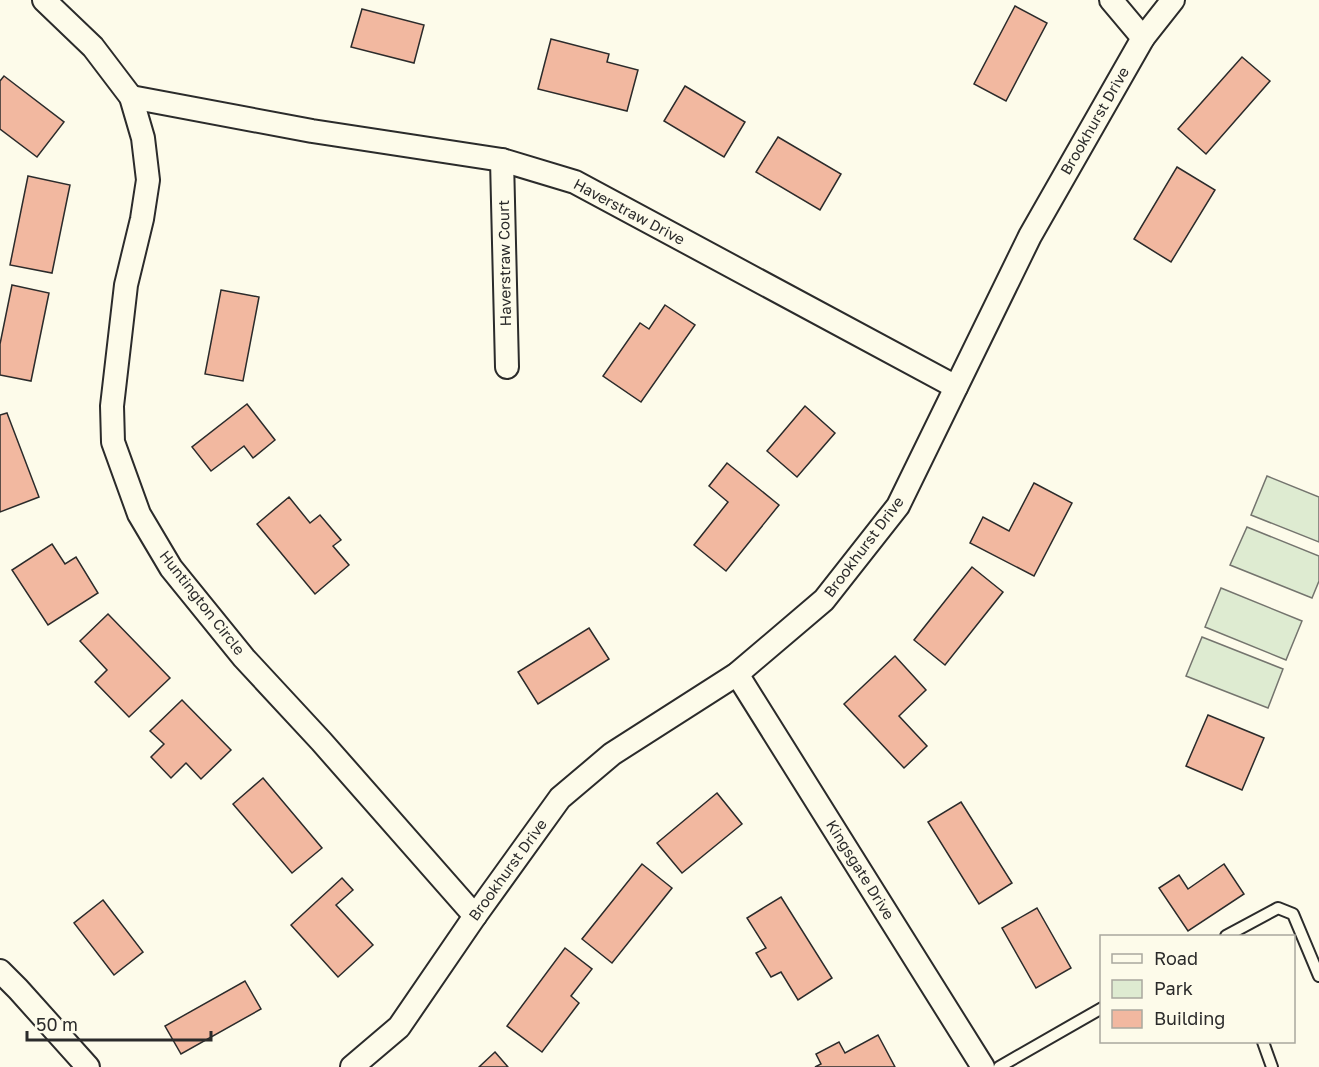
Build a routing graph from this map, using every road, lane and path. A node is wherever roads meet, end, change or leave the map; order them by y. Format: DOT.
graph roads {
  1 [pos="44,0"];
  2 [pos="1111,0"];
  3 [pos="1173,0"];
  4 [pos="1143,38"];
  5 [pos="131,97"];
  6 [pos="502,160"];
  7 [pos="507,366"];
  8 [pos="956,387"];
  9 [pos="737,674"];
  10 [pos="475,916"];
  11 [pos="1228,935"];
  12 [pos="0,971"];
  13 [pos="1319,976"];
  14 [pos="1100,1009"];
  15 [pos="1264,1043"];
  16 [pos="88,1067"];
  17 [pos="352,1067"];
  18 [pos="983,1067"];
  19 [pos="999,1067"];
  20 [pos="1272,1067"];
  1 -- 5 [label="street, Huntington Circle"];
  2 -- 4 [label="street"];
  3 -- 4 [label="street, Brookhurst Drive"];
  4 -- 8 [label="street, Brookhurst Drive"];
  5 -- 6 [label="street, Haverstraw Drive"];
  5 -- 10 [label="street, Huntington Circle"];
  6 -- 7 [label="street, Haverstraw Court"];
  6 -- 8 [label="street, Haverstraw Drive"];
  8 -- 9 [label="street, Brookhurst Drive"];
  9 -- 10 [label="street, Brookhurst Drive"];
  9 -- 18 [label="street, Kingsgate Drive"];
  10 -- 17 [label="street, Brookhurst Drive"];
  11 -- 13 [label="lane"];
  12 -- 16 [label="street"];
  14 -- 19 [label="lane"];
  15 -- 20 [label="lane"];
}
